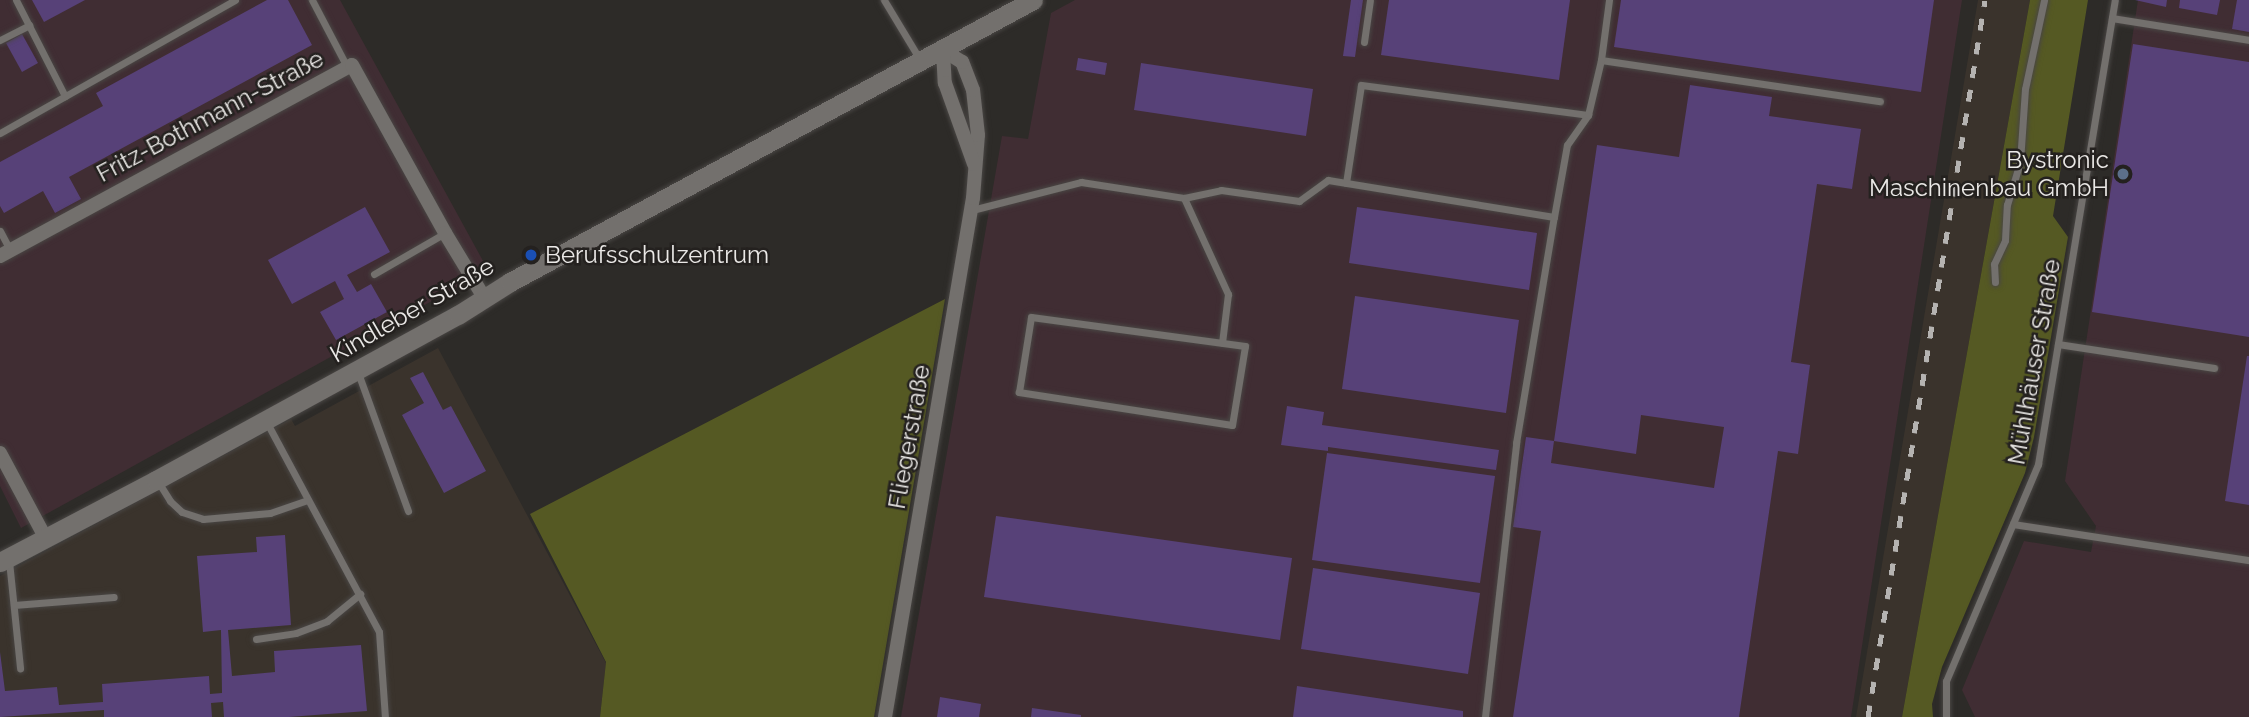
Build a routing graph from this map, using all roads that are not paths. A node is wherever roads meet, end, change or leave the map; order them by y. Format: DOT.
graph roads {
  1 [pos="16,0"];
  2 [pos="235,0"];
  3 [pos="312,0"];
  4 [pos="884,0"];
  5 [pos="1033,0"];
  6 [pos="1370,0"];
  7 [pos="1609,0"];
  8 [pos="2044,0"];
  9 [pos="2115,0"];
  10 [pos="2112,18"];
  11 [pos="29,25"];
  12 [pos="0,40"];
  13 [pos="2249,40"];
  14 [pos="1364,42"];
  15 [pos="943,50"];
  16 [pos="1601,60"];
  17 [pos="921,62"];
  18 [pos="347,67"];
  19 [pos="65,96"];
  20 [pos="1880,101"];
  21 [pos="1588,114"];
  22 [pos="0,133"];
  23 [pos="974,164"];
  24 [pos="1346,183"];
  25 [pos="1184,198"];
  26 [pos="971,210"];
  27 [pos="1554,217"];
  28 [pos="0,231"];
  29 [pos="445,233"];
  30 [pos="5,253"];
  31 [pos="374,274"];
  32 [pos="1995,282"];
  33 [pos="485,299"];
  34 [pos="1222,343"];
  35 [pos="2058,344"];
  36 [pos="2214,368"];
  37 [pos="357,370"];
  38 [pos="265,420"];
  39 [pos="0,453"];
  40 [pos="156,480"];
  41 [pos="307,500"];
  42 [pos="408,511"];
  43 [pos="2013,524"];
  44 [pos="44,537"];
  45 [pos="5,559"];
  46 [pos="2249,561"];
  47 [pos="360,594"];
  48 [pos="114,597"];
  49 [pos="14,606"];
  50 [pos="256,639"];
  51 [pos="20,668"];
  52 [pos="386,717"];
  53 [pos="885,717"];
  54 [pos="1485,717"];
  55 [pos="1946,717"];
  1 -- 11 [label="lane"];
  2 -- 19 [label="lane"];
  3 -- 18 [label="lane"];
  4 -- 17 [label="lane"];
  5 -- 15 [label="main road, Kindleber Straße"];
  6 -- 14 [label="lane"];
  7 -- 16 [label="lane"];
  8 -- 32 [label="lane"];
  9 -- 10 [label="lane, Mühlhäuser Straße"];
  10 -- 13 [label="lane"];
  10 -- 35 [label="lane, Mühlhäuser Straße"];
  11 -- 12 [label="lane"];
  11 -- 19 [label="lane"];
  15 -- 17 [label="main road, Kindleber Straße"];
  15 -- 23 [label="street, Fliegerstraße"];
  15 -- 23 [label="street, Fliegerstraße"];
  16 -- 20 [label="lane"];
  16 -- 21 [label="lane"];
  17 -- 33 [label="main road, Kindleber Straße"];
  18 -- 29 [label="street, Fritz-Bothmann-Straße"];
  18 -- 30 [label="street, Fritz-Bothmann-Straße"];
  19 -- 22 [label="lane"];
  21 -- 24 [label="lane"];
  21 -- 27 [label="lane"];
  23 -- 26 [label="street, Fliegerstraße"];
  24 -- 25 [label="lane"];
  24 -- 27 [label="lane"];
  25 -- 26 [label="lane"];
  25 -- 34 [label="lane"];
  26 -- 53 [label="street, Fliegerstraße"];
  27 -- 54 [label="lane"];
  28 -- 30 [label="lane"];
  29 -- 31 [label="lane"];
  29 -- 33 [label="street, Fritz-Bothmann-Straße"];
  33 -- 37 [label="main road, Kindleber Straße"];
  34 -- 34 [label="lane"];
  35 -- 36 [label="lane"];
  35 -- 43 [label="lane, Mühlhäuser Straße"];
  37 -- 38 [label="main road, Kindleber Straße"];
  37 -- 42 [label="lane"];
  38 -- 40 [label="main road, Kindleber Straße"];
  38 -- 41 [label="lane"];
  39 -- 44 [label="street"];
  40 -- 41 [label="lane"];
  40 -- 44 [label="main road, Kindleber Straße"];
  41 -- 47 [label="lane"];
  43 -- 46 [label="lane"];
  43 -- 55 [label="lane, Mühlhäuser Straße"];
  44 -- 45 [label="main road, Kindleber Straße"];
  45 -- 49 [label="lane"];
  47 -- 50 [label="lane"];
  47 -- 52 [label="lane"];
  48 -- 49 [label="lane"];
  49 -- 51 [label="lane"];
}
